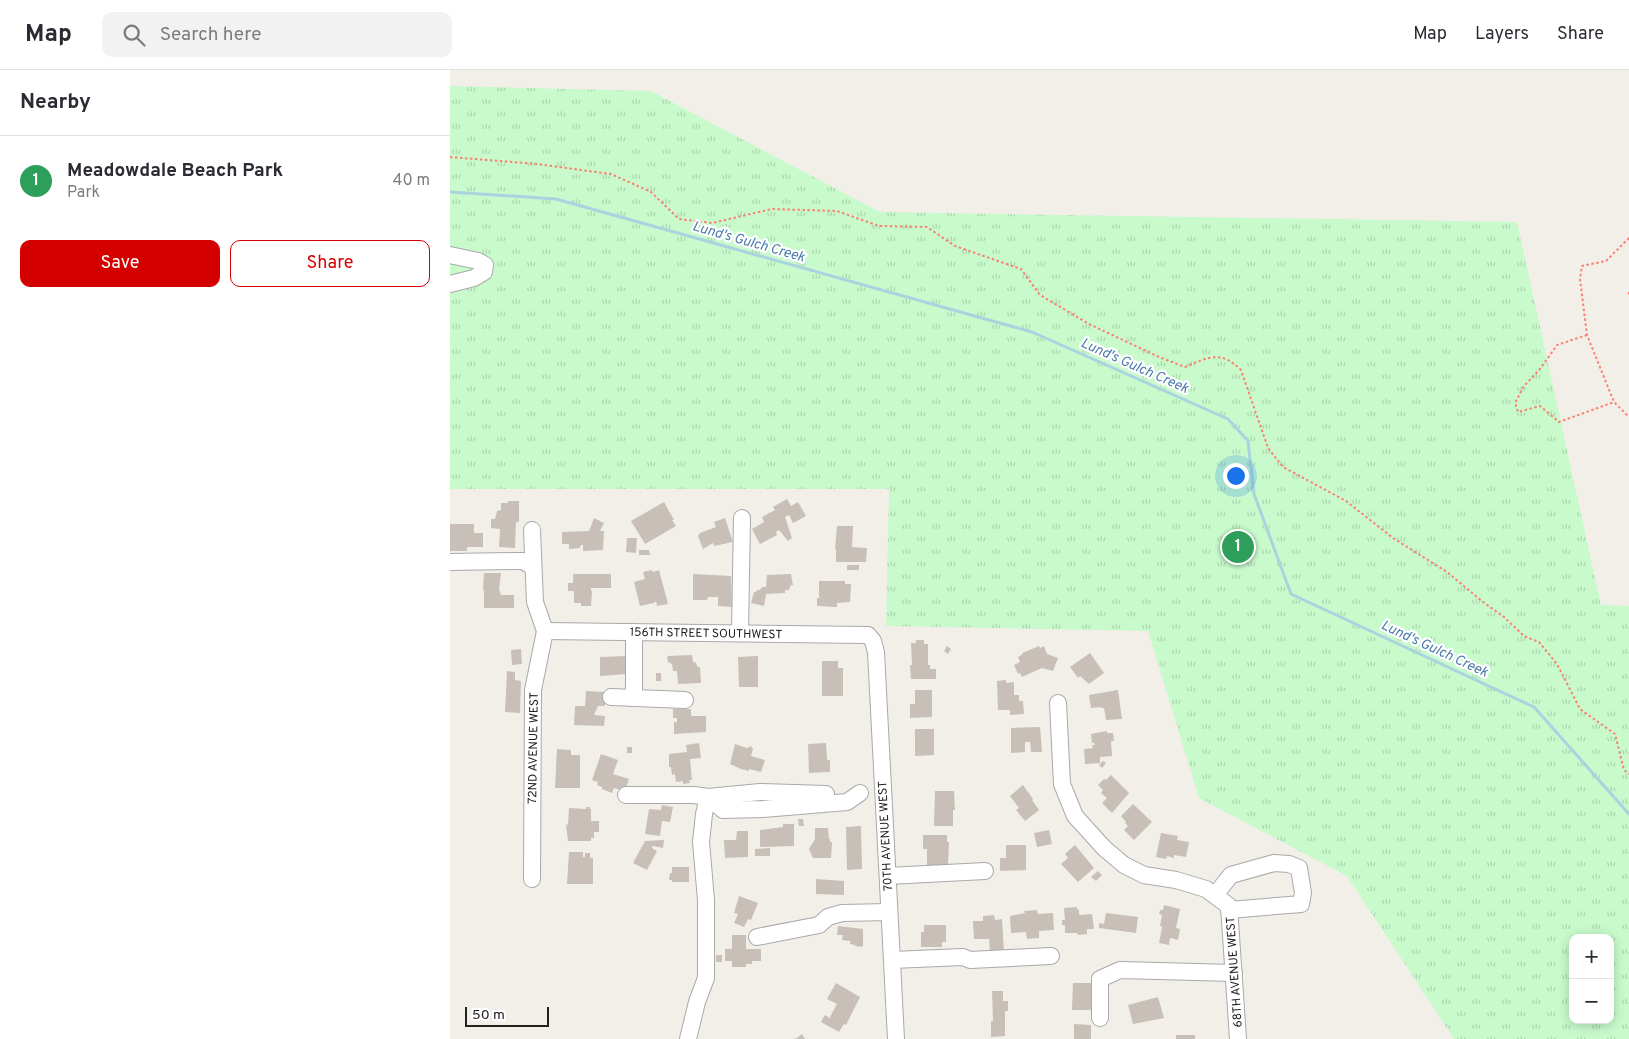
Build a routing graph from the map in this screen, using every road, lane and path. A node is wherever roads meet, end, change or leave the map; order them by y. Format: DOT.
graph roads {
  1 [pos="450,158"];
  2 [pos="1629,238"];
  3 [pos="450,255"];
  4 [pos="450,284"];
  5 [pos="1629,292"];
  6 [pos="1629,296"];
  7 [pos="1587,335"];
  8 [pos="1614,402"];
  9 [pos="1629,417"];
  10 [pos="742,518"];
  11 [pos="532,530"];
  12 [pos="450,562"];
  13 [pos="534,567"];
  14 [pos="545,631"];
  15 [pos="634,632"];
  16 [pos="740,633"];
  17 [pos="868,635"];
  18 [pos="611,697"];
  19 [pos="634,698"];
  20 [pos="685,700"];
  21 [pos="1058,703"];
  22 [pos="1629,774"];
  23 [pos="883,792"];
  24 [pos="626,795"];
  25 [pos="708,797"];
  26 [pos="985,871"];
  27 [pos="888,876"];
  28 [pos="532,879"];
  29 [pos="1215,896"];
  30 [pos="1229,908"];
  31 [pos="889,912"];
  32 [pos="757,937"];
  33 [pos="1051,956"];
  34 [pos="892,960"];
  35 [pos="1234,973"];
  36 [pos="1100,1018"];
  37 [pos="688,1039"];
  38 [pos="896,1039"];
  39 [pos="1238,1039"];
  1 -- 22 [label="path"];
  2 -- 7 [label="path"];
  3 -- 4 [label="street"];
  5 -- 6 [label="path"];
  7 -- 8 [label="path"];
  7 -- 8 [label="path"];
  8 -- 9 [label="path"];
  10 -- 16 [label="street"];
  11 -- 13 [label="street"];
  12 -- 13 [label="street"];
  13 -- 14 [label="street"];
  14 -- 15 [label="street, 156TH STREET SOUTHWEST"];
  14 -- 28 [label="street, 72ND AVENUE WEST"];
  15 -- 16 [label="street, 156TH STREET SOUTHWEST"];
  15 -- 19 [label="street"];
  16 -- 17 [label="street, 156TH STREET SOUTHWEST"];
  17 -- 23 [label="street, 70TH AVENUE WEST"];
  18 -- 19 [label="street"];
  19 -- 20 [label="street"];
  21 -- 29 [label="street"];
  23 -- 25 [label="street"];
  23 -- 27 [label="street, 70TH AVENUE WEST"];
  24 -- 25 [label="street"];
  25 -- 37 [label="street"];
  26 -- 27 [label="street"];
  27 -- 31 [label="street, 70TH AVENUE WEST"];
  29 -- 30 [label="street"];
  29 -- 30 [label="street"];
  30 -- 35 [label="street, 68TH AVENUE WEST"];
  31 -- 32 [label="street"];
  31 -- 34 [label="street, 70TH AVENUE WEST"];
  33 -- 34 [label="street"];
  34 -- 38 [label="street, 70TH AVENUE WEST"];
  35 -- 36 [label="street"];
  35 -- 39 [label="street, 68TH AVENUE WEST"];
}
